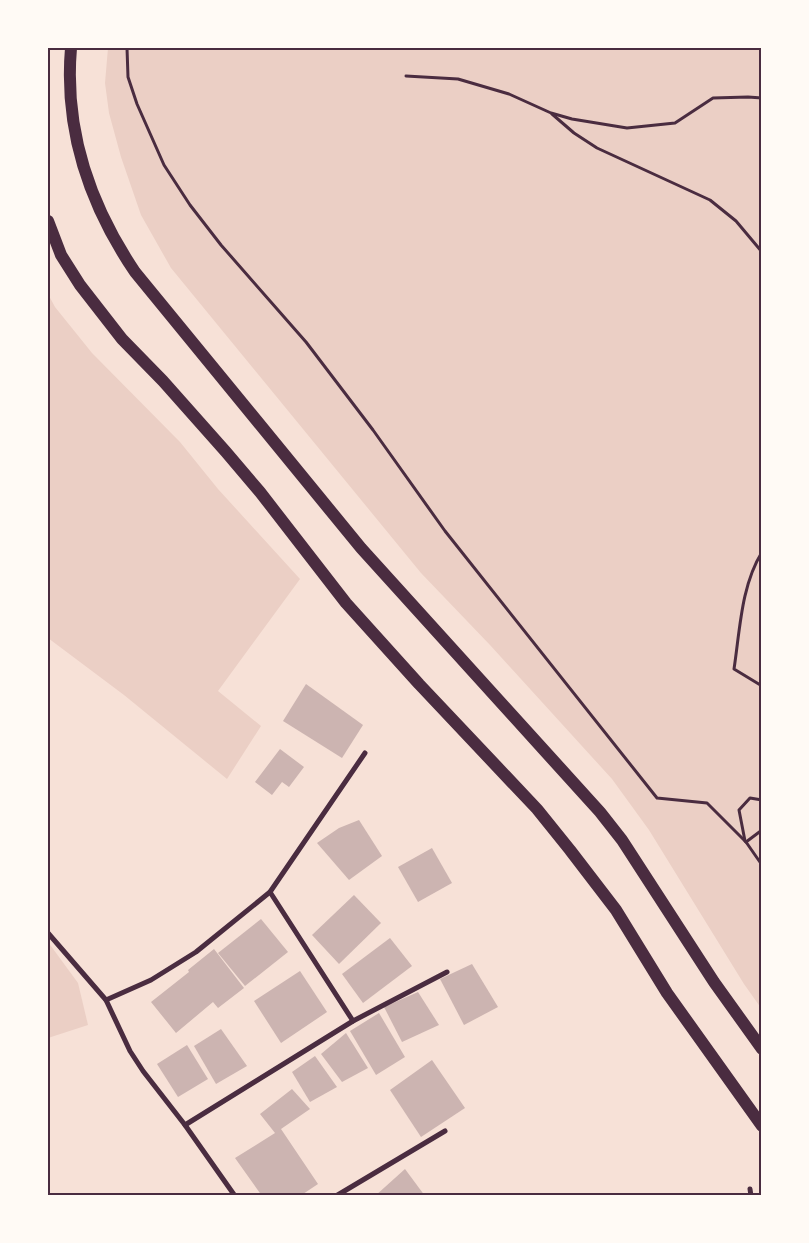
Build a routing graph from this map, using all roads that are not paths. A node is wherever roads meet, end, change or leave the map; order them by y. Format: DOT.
graph roads {
  1 [pos="71,48"];
  2 [pos="48,221"];
  3 [pos="365,753"];
  4 [pos="270,892"];
  5 [pos="48,933"];
  6 [pos="447,972"];
  7 [pos="106,1000"];
  8 [pos="353,1021"];
  9 [pos="762,1049"];
  10 [pos="185,1125"];
  11 [pos="762,1126"];
  12 [pos="445,1131"];
  13 [pos="750,1189"];
  14 [pos="235,1196"];
  15 [pos="336,1196"];
  16 [pos="751,1196"];
  1 -- 9 [label="main road"];
  2 -- 11 [label="main road"];
  3 -- 4 [label="street"];
  4 -- 7 [label="street"];
  4 -- 8 [label="street"];
  5 -- 7 [label="street"];
  6 -- 8 [label="street"];
  7 -- 10 [label="street"];
  8 -- 10 [label="street"];
  10 -- 14 [label="street"];
  12 -- 15 [label="street"];
  13 -- 16 [label="street"];
}
